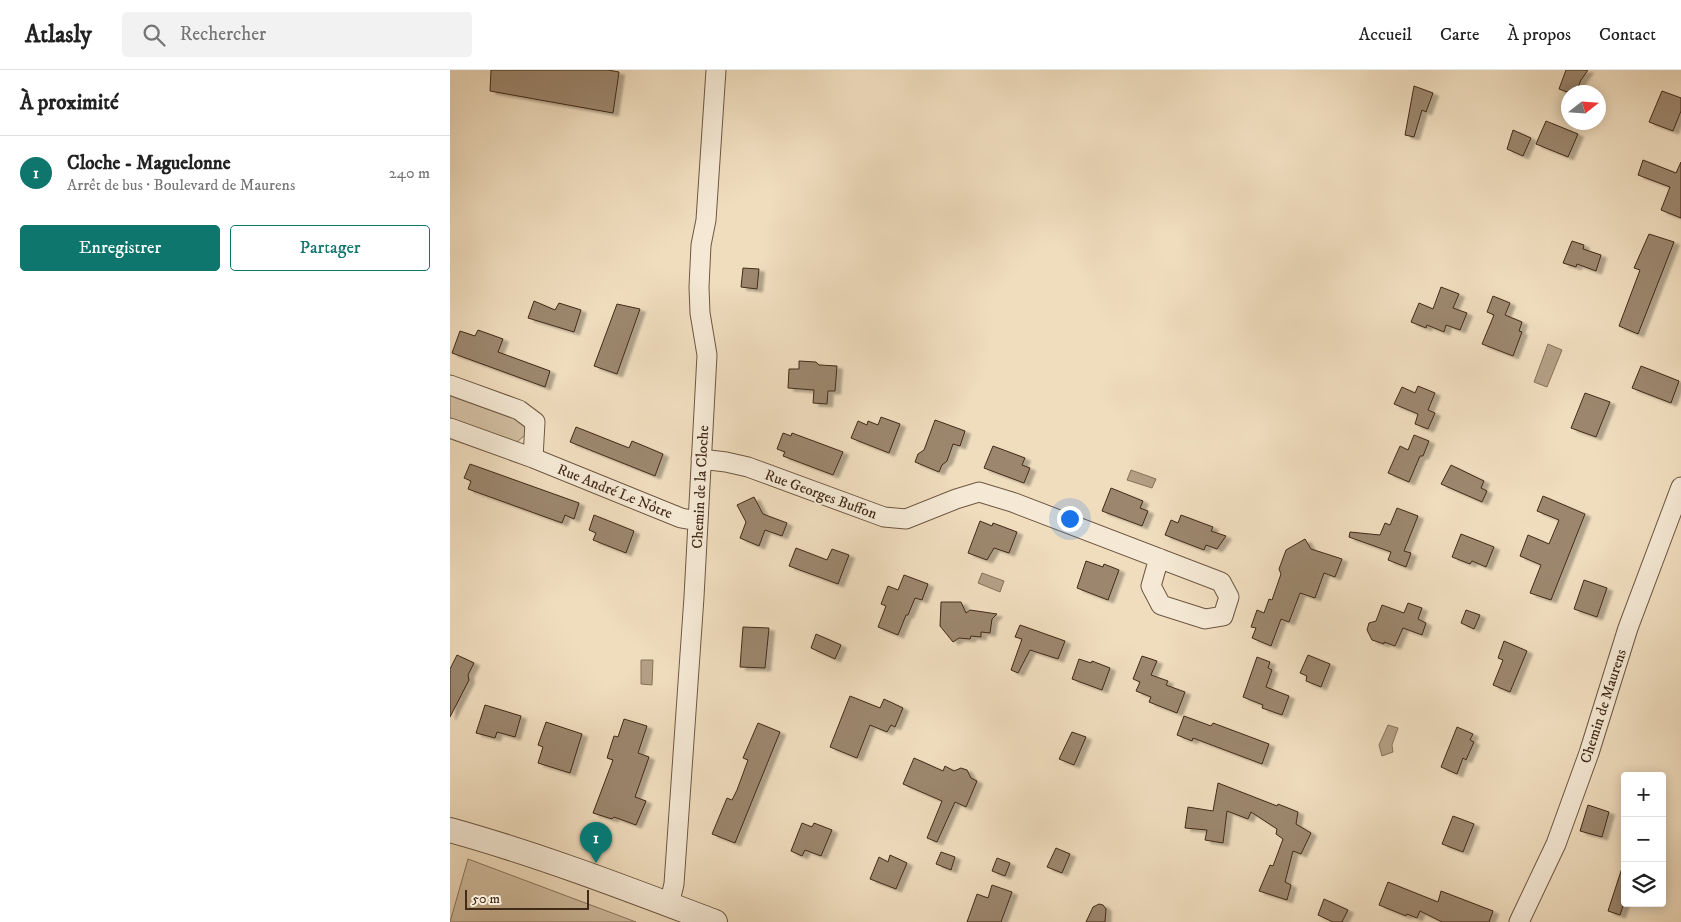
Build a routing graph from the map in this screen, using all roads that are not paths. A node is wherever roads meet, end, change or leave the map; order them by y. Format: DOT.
graph roads {
  1 [pos="716,70"];
  2 [pos="450,385"];
  3 [pos="450,428"];
  4 [pos="533,458"];
  5 [pos="701,459"];
  6 [pos="1681,487"];
  7 [pos="698,521"];
  8 [pos="1159,558"];
  9 [pos="450,830"];
  10 [pos="670,905"];
  11 [pos="715,922"];
  12 [pos="1520,922"];
  1 -- 5 [label="street, Chemin de la Cloche"];
  2 -- 4 [label="street"];
  3 -- 4 [label="street, Rue André Le Nôtre"];
  4 -- 7 [label="street, Rue André Le Nôtre"];
  5 -- 7 [label="street, Chemin de la Cloche"];
  5 -- 8 [label="street, Rue Georges Buffon"];
  6 -- 12 [label="street, Chemin de Maurens"];
  7 -- 10 [label="street, Chemin de la Cloche"];
  8 -- 8 [label="street, Rue Georges Buffon"];
  9 -- 10 [label="street"];
  10 -- 11 [label="street"];
}
